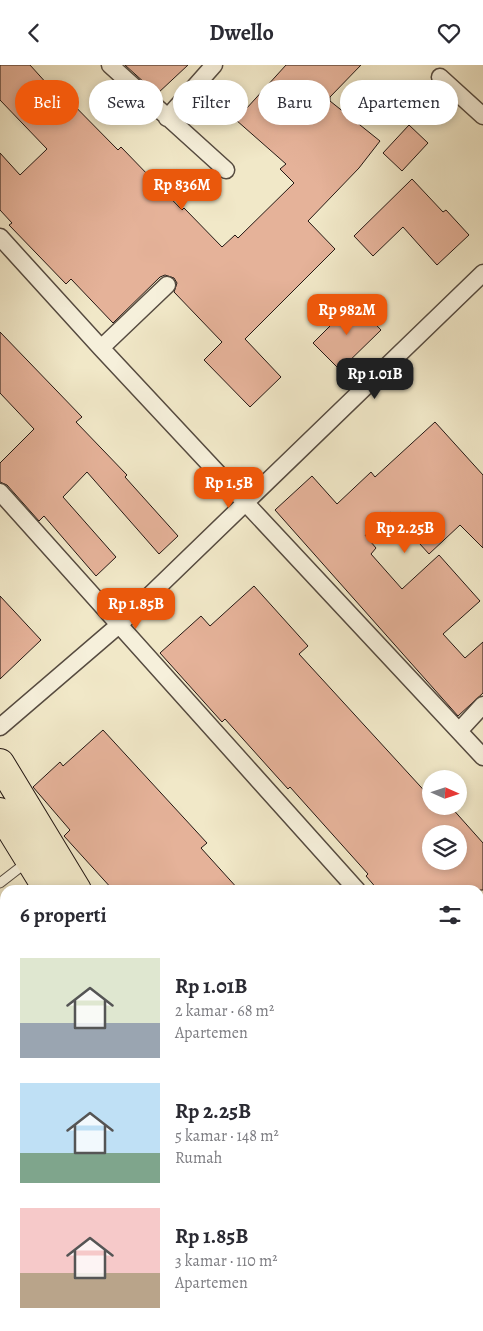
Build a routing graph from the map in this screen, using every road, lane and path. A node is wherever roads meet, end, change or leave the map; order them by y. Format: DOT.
graph roads {
  1 [pos="110,65"];
  2 [pos="214,65"];
  3 [pos="440,77"];
  4 [pos="483,116"];
  5 [pos="167,118"];
  6 [pos="226,170"];
  7 [pos="0,237"];
  8 [pos="483,273"];
  9 [pos="167,285"];
  10 [pos="101,348"];
  11 [pos="0,492"];
  12 [pos="246,504"];
  13 [pos="120,625"];
  14 [pos="483,705"];
  15 [pos="0,727"];
  16 [pos="459,731"];
  17 [pos="483,757"];
  18 [pos="0,763"];
  19 [pos="0,812"];
  20 [pos="29,860"];
  21 [pos="0,883"];
  22 [pos="45,885"];
  23 [pos="74,885"];
  24 [pos="354,885"];
  1 -- 5 [label="street"];
  2 -- 5 [label="street"];
  3 -- 4 [label="street"];
  5 -- 6 [label="street"];
  7 -- 10 [label="street"];
  8 -- 12 [label="street"];
  9 -- 10 [label="street"];
  10 -- 12 [label="street"];
  11 -- 13 [label="street"];
  12 -- 13 [label="street"];
  12 -- 16 [label="street"];
  13 -- 15 [label="street"];
  13 -- 24 [label="street"];
  14 -- 16 [label="street"];
  16 -- 17 [label="street"];
  18 -- 23 [label="highway"];
  19 -- 20 [label="highway"];
  20 -- 21 [label="lane"];
  20 -- 22 [label="highway"];
}
